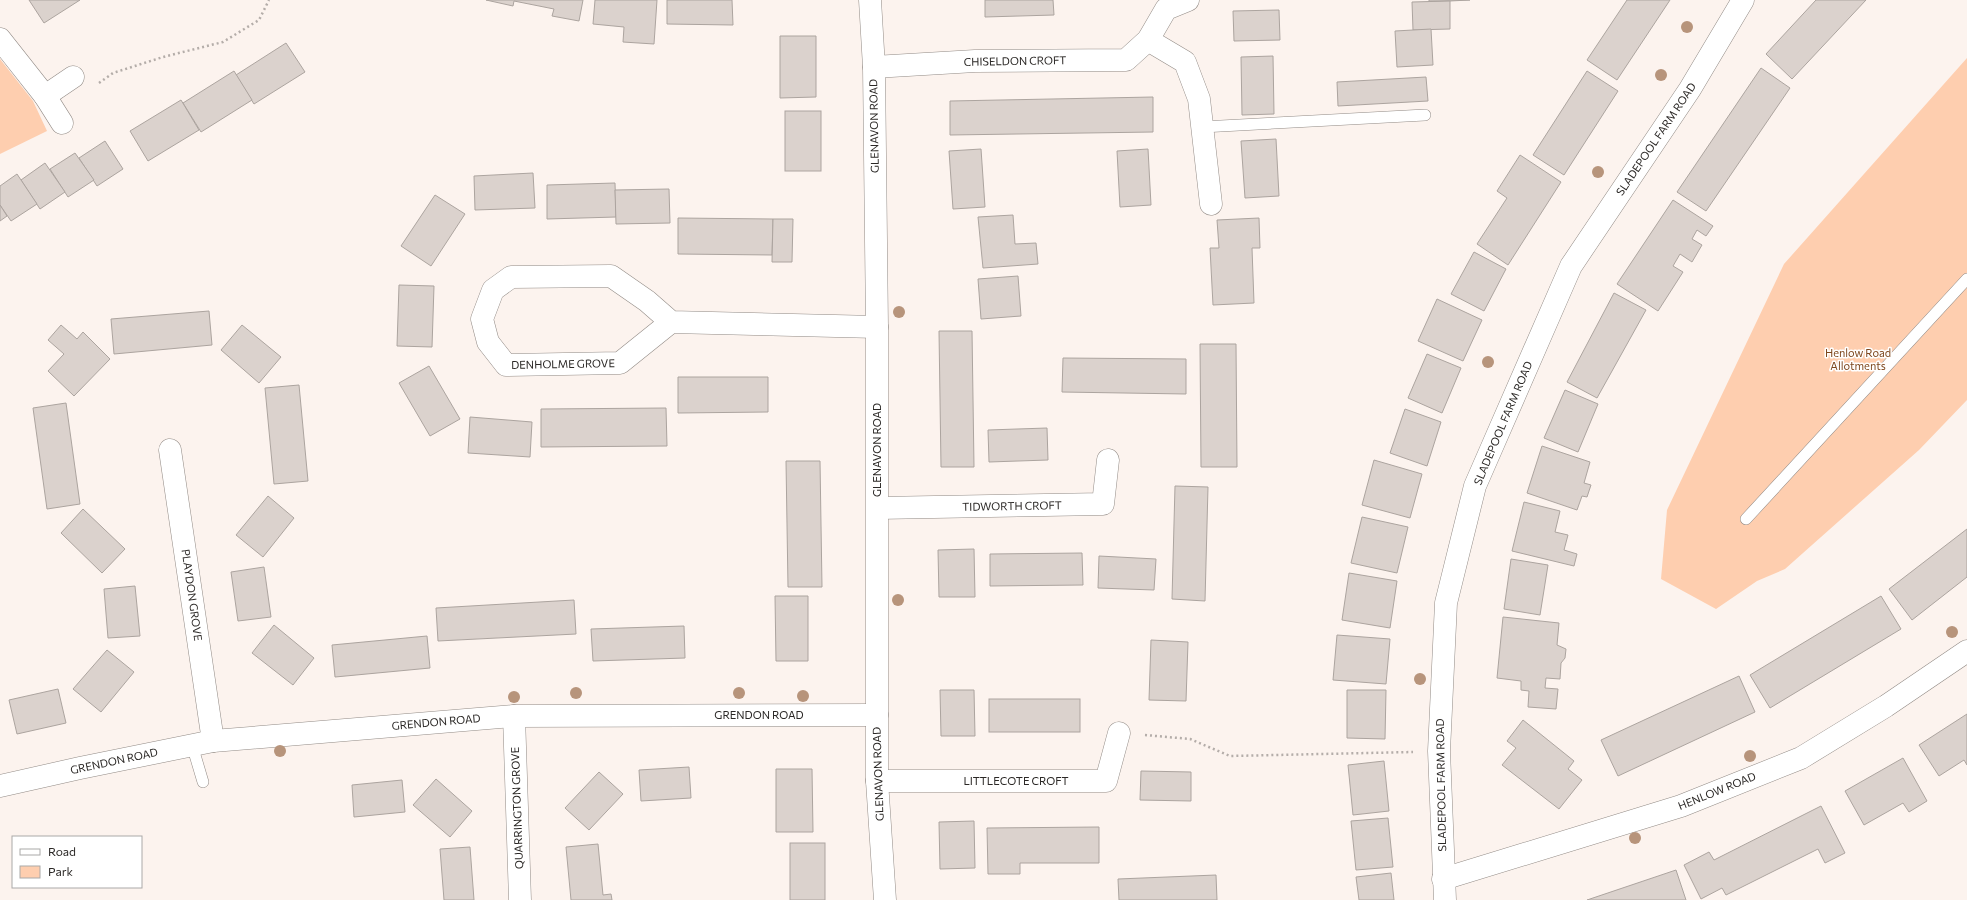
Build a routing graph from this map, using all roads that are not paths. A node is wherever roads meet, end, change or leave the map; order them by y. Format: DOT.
graph roads {
  1 [pos="870,0"];
  2 [pos="1188,0"];
  3 [pos="1743,0"];
  4 [pos="0,39"];
  5 [pos="1148,40"];
  6 [pos="874,67"];
  7 [pos="73,77"];
  8 [pos="45,96"];
  9 [pos="1425,115"];
  10 [pos="62,123"];
  11 [pos="1202,128"];
  12 [pos="1212,204"];
  13 [pos="1967,279"];
  14 [pos="671,322"];
  15 [pos="877,327"];
  16 [pos="170,450"];
  17 [pos="1108,460"];
  18 [pos="878,508"];
  19 [pos="1746,519"];
  20 [pos="1967,651"];
  21 [pos="877,715"];
  22 [pos="514,716"];
  23 [pos="1119,733"];
  24 [pos="213,741"];
  25 [pos="192,745"];
  26 [pos="877,781"];
  27 [pos="203,782"];
  28 [pos="0,786"];
  29 [pos="1444,890"];
  30 [pos="520,900"];
  31 [pos="885,900"];
  1 -- 6 [label="street, GLENAVON ROAD"];
  2 -- 5 [label="street, CHISELDON CROFT"];
  3 -- 29 [label="street, SLADEPOOL FARM ROAD"];
  4 -- 8 [label="street"];
  5 -- 6 [label="street, CHISELDON CROFT"];
  5 -- 11 [label="street"];
  6 -- 15 [label="street, GLENAVON ROAD"];
  7 -- 8 [label="street"];
  8 -- 10 [label="street"];
  9 -- 11 [label="lane"];
  11 -- 12 [label="street"];
  13 -- 19 [label="lane"];
  14 -- 14 [label="street, DENHOLME GROVE"];
  14 -- 15 [label="street"];
  15 -- 18 [label="street, GLENAVON ROAD"];
  16 -- 24 [label="street, PLAYDON GROVE"];
  17 -- 18 [label="street, TIDWORTH CROFT"];
  18 -- 21 [label="street, GLENAVON ROAD"];
  20 -- 29 [label="street, HENLOW ROAD"];
  21 -- 22 [label="street, GRENDON ROAD"];
  21 -- 26 [label="street, GLENAVON ROAD"];
  22 -- 24 [label="street, GRENDON ROAD"];
  22 -- 30 [label="street, QUARRINGTON GROVE"];
  23 -- 26 [label="street, LITTLECOTE CROFT"];
  24 -- 25 [label="street, GRENDON ROAD"];
  25 -- 27 [label="lane"];
  25 -- 28 [label="street, GRENDON ROAD"];
  26 -- 31 [label="street, GLENAVON ROAD"];
}
